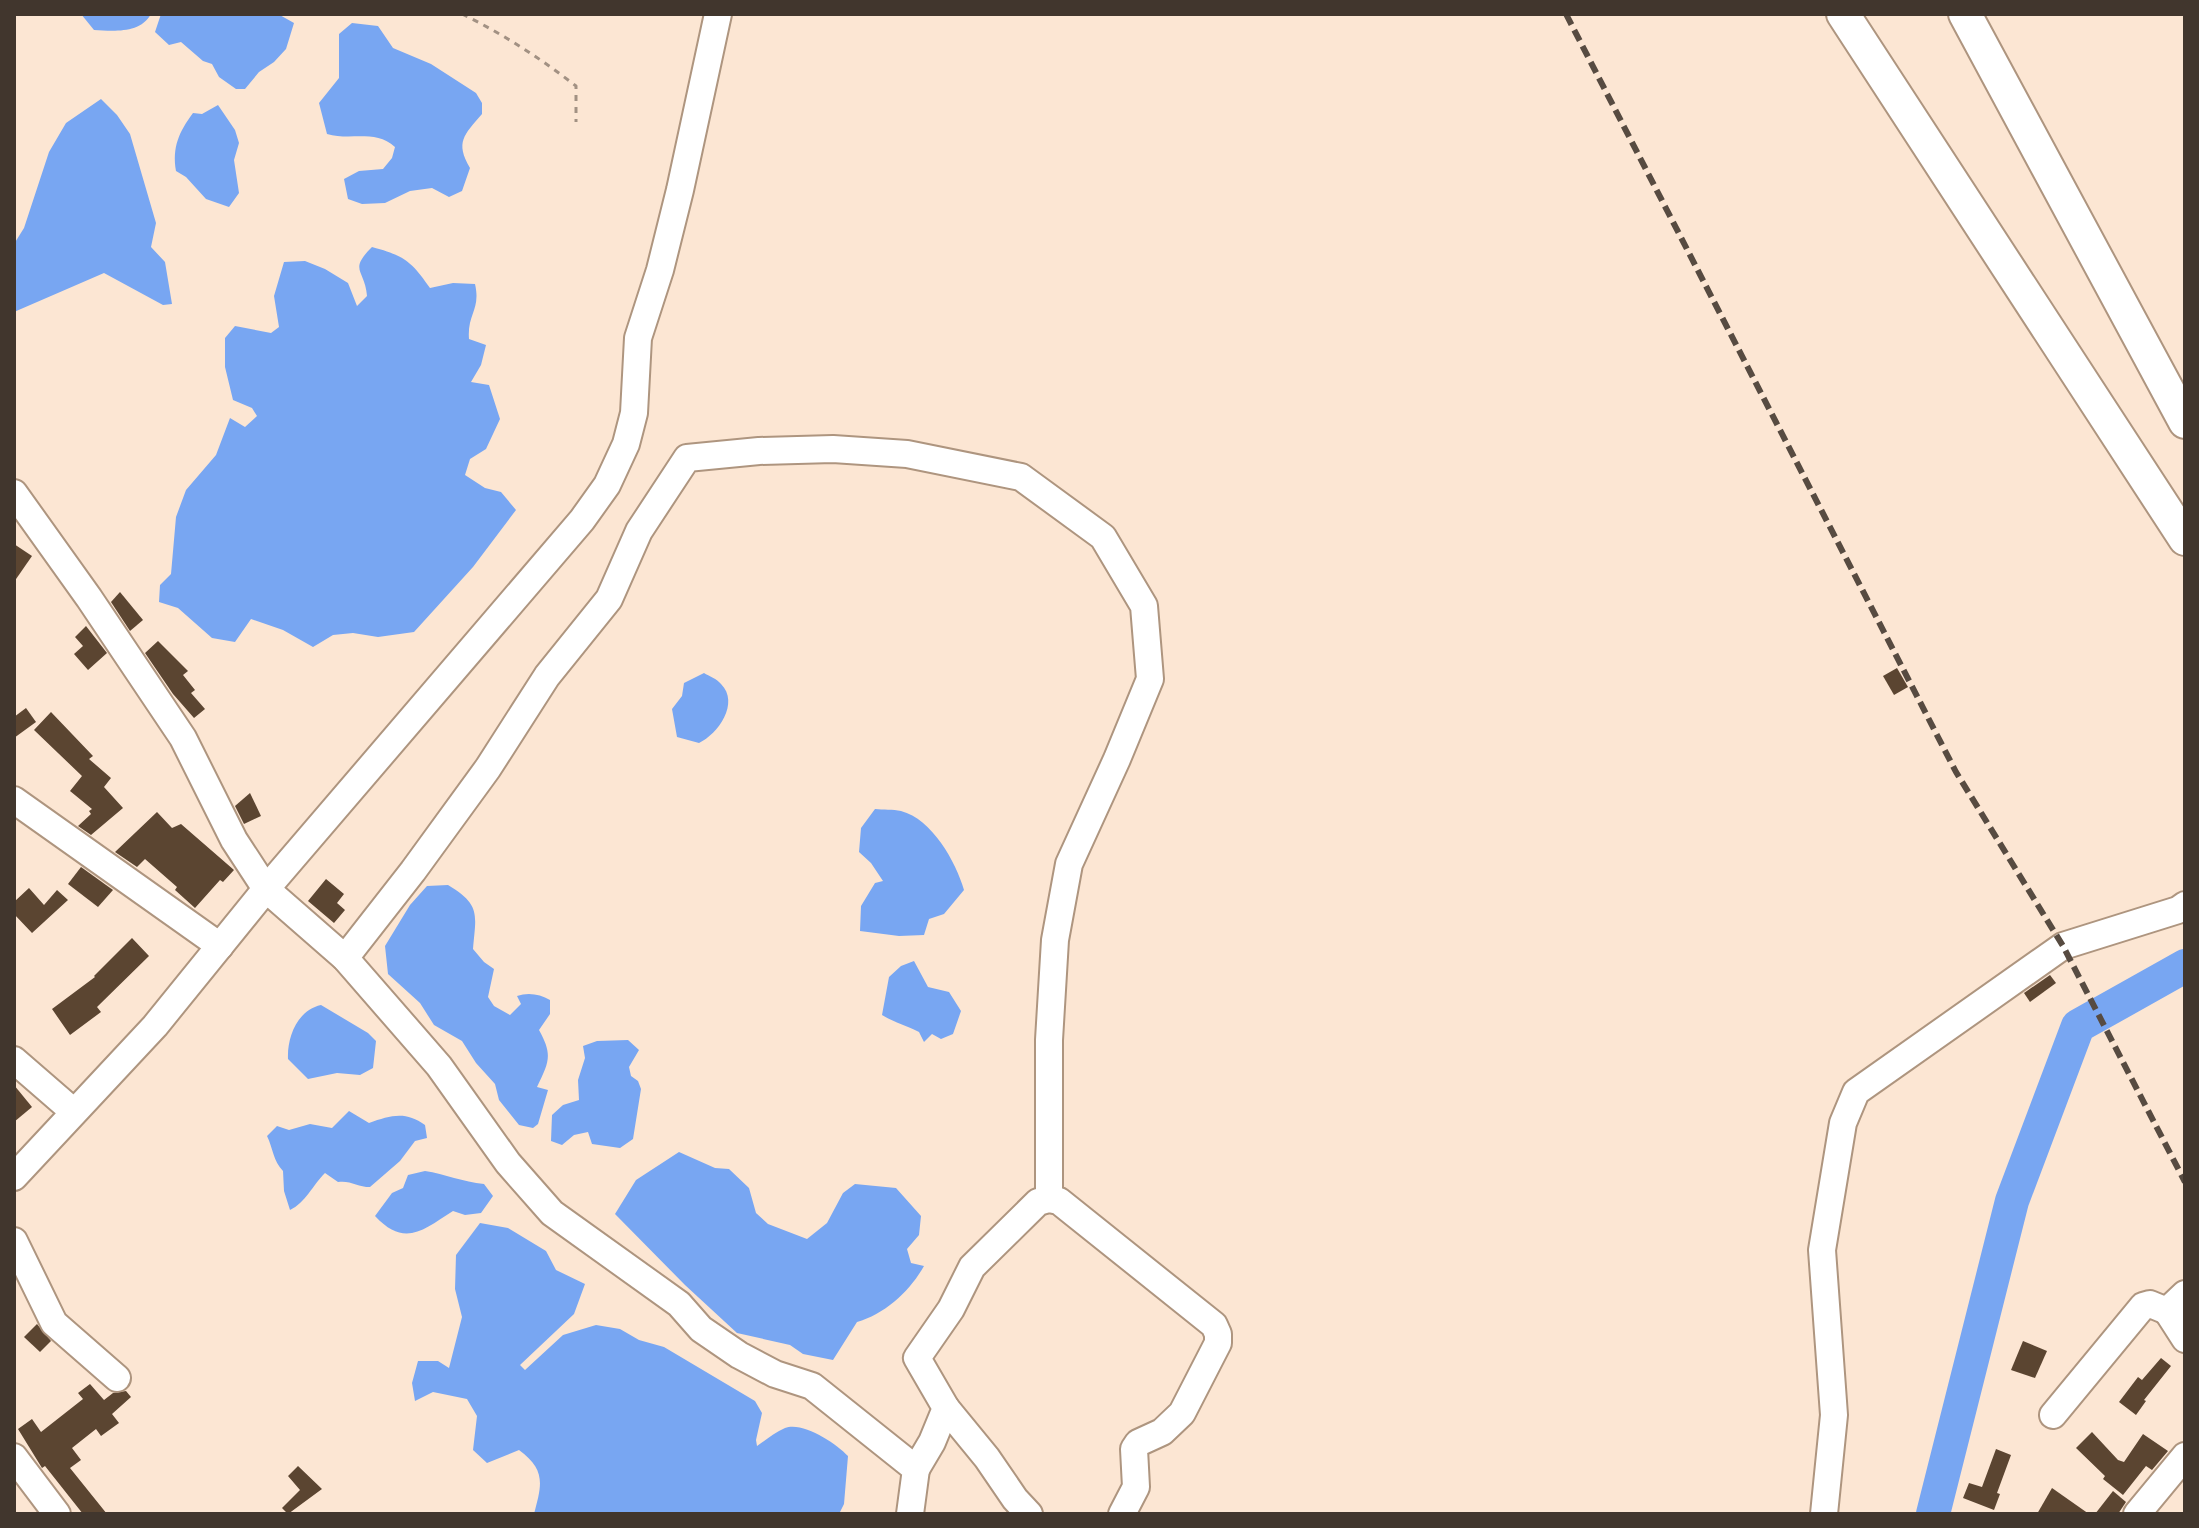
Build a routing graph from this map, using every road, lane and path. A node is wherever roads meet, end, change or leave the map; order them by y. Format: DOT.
graph roads {
  1 [pos="462,14"];
  2 [pos="718,14"];
  3 [pos="1843,14"];
  4 [pos="1965,14"];
  5 [pos="576,122"];
  6 [pos="2185,422"];
  7 [pos="14,493"];
  8 [pos="2185,539"];
  9 [pos="14,800"];
  10 [pos="266,889"];
  11 [pos="2183,913"];
  12 [pos="220,946"];
  13 [pos="345,958"];
  14 [pos="14,1060"];
  15 [pos="74,1112"];
  16 [pos="14,1177"];
  17 [pos="1049,1199"];
  18 [pos="16,1249"];
  19 [pos="2176,1302"];
  20 [pos="2185,1339"];
  21 [pos="117,1378"];
  22 [pos="946,1408"];
  23 [pos="2053,1415"];
  24 [pos="2185,1456"];
  25 [pos="14,1457"];
  26 [pos="916,1469"];
  27 [pos="57,1514"];
  28 [pos="910,1514"];
  29 [pos="1029,1514"];
  30 [pos="1122,1514"];
  31 [pos="1824,1514"];
  32 [pos="2137,1514"];
  1 -- 5 [label="path"];
  2 -- 10 [label="street"];
  3 -- 8 [label="main road"];
  4 -- 6 [label="main road"];
  7 -- 10 [label="street"];
  9 -- 12 [label="street"];
  10 -- 12 [label="street"];
  10 -- 13 [label="street"];
  11 -- 31 [label="street"];
  12 -- 15 [label="street"];
  13 -- 17 [label="street"];
  13 -- 26 [label="street"];
  14 -- 15 [label="street"];
  15 -- 16 [label="street"];
  17 -- 22 [label="street"];
  17 -- 30 [label="street"];
  18 -- 21 [label="street"];
  19 -- 20 [label="street"];
  19 -- 23 [label="street"];
  22 -- 26 [label="street"];
  22 -- 29 [label="street"];
  24 -- 32 [label="street"];
  25 -- 27 [label="street"];
  26 -- 28 [label="street"];
}
